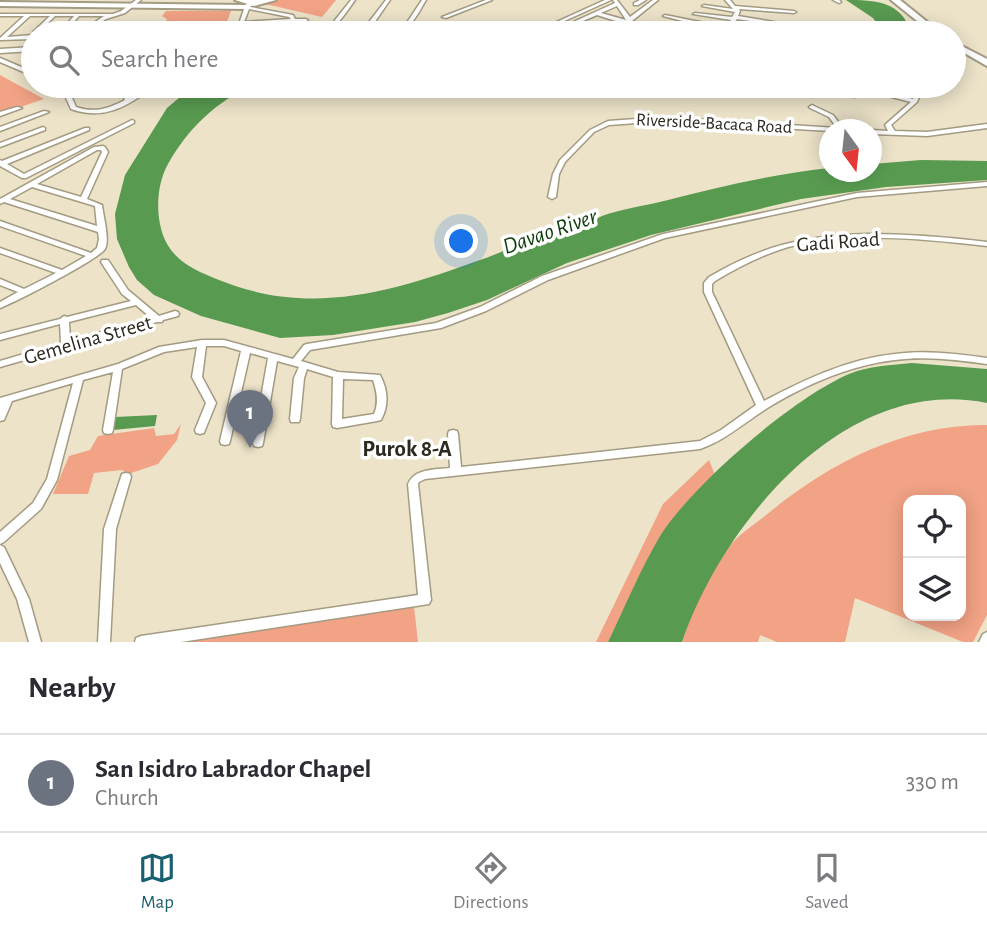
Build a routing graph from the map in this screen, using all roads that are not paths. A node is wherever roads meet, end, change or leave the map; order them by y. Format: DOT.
graph roads {
  1 [pos="239,0"];
  2 [pos="272,0"];
  3 [pos="353,0"];
  4 [pos="388,0"];
  5 [pos="424,0"];
  6 [pos="490,0"];
  7 [pos="609,0"];
  8 [pos="626,0"];
  9 [pos="644,0"];
  10 [pos="656,0"];
  11 [pos="727,0"];
  12 [pos="895,0"];
  13 [pos="30,2"];
  14 [pos="66,2"];
  15 [pos="100,2"];
  16 [pos="136,2"];
  17 [pos="616,2"];
  18 [pos="0,4"];
  19 [pos="249,6"];
  20 [pos="704,6"];
  21 [pos="737,9"];
  22 [pos="794,12"];
  23 [pos="594,14"];
  24 [pos="695,14"];
  25 [pos="29,15"];
  26 [pos="54,15"];
  27 [pos="78,15"];
  28 [pos="112,15"];
  29 [pos="639,15"];
  30 [pos="665,16"];
  31 [pos="2,17"];
  32 [pos="444,17"];
  33 [pos="584,19"];
  34 [pos="306,20"];
  35 [pos="733,20"];
  36 [pos="22,21"];
  37 [pos="48,21"];
  38 [pos="72,21"];
  39 [pos="101,21"];
  40 [pos="243,21"];
  41 [pos="293,21"];
  42 [pos="337,21"];
  43 [pos="373,21"];
  44 [pos="411,21"];
  45 [pos="562,21"];
  46 [pos="579,21"];
  47 [pos="590,21"];
  48 [pos="609,21"];
  49 [pos="626,21"];
  50 [pos="688,21"];
  51 [pos="729,21"];
  52 [pos="752,21"];
  53 [pos="922,21"];
  54 [pos="21,22"];
  55 [pos="21,36"];
  56 [pos="1,39"];
  57 [pos="21,50"];
  58 [pos="0,51"];
  59 [pos="966,51"];
  60 [pos="0,60"];
  61 [pos="987,63"];
  62 [pos="21,69"];
  63 [pos="70,98"];
  64 [pos="126,98"];
  65 [pos="134,98"];
  66 [pos="903,98"];
  67 [pos="916,98"];
  68 [pos="915,101"];
  69 [pos="128,102"];
  70 [pos="812,107"];
  71 [pos="19,108"];
  72 [pos="46,112"];
  73 [pos="0,114"];
  74 [pos="833,119"];
  75 [pos="132,121"];
  76 [pos="987,126"];
  77 [pos="0,128"];
  78 [pos="43,129"];
  79 [pos="87,129"];
  80 [pos="819,129"];
  81 [pos="882,133"];
  82 [pos="893,134"];
  83 [pos="0,145"];
  84 [pos="95,145"];
  85 [pos="1,163"];
  86 [pos="987,184"];
  87 [pos="33,185"];
  88 [pos="552,197"];
  89 [pos="83,200"];
  90 [pos="2,201"];
  91 [pos="0,223"];
  92 [pos="101,230"];
  93 [pos="987,244"];
  94 [pos="0,250"];
  95 [pos="93,256"];
  96 [pos="105,262"];
  97 [pos="63,273"];
  98 [pos="0,282"];
  99 [pos="24,292"];
  100 [pos="136,302"];
  101 [pos="0,305"];
  102 [pos="175,314"];
  103 [pos="64,319"];
  104 [pos="159,320"];
  105 [pos="0,337"];
  106 [pos="202,343"];
  107 [pos="66,347"];
  108 [pos="246,349"];
  109 [pos="273,357"];
  110 [pos="987,361"];
  111 [pos="300,363"];
  112 [pos="0,365"];
  113 [pos="118,367"];
  114 [pos="338,374"];
  115 [pos="79,378"];
  116 [pos="4,400"];
  117 [pos="762,407"];
  118 [pos="0,417"];
  119 [pos="295,419"];
  120 [pos="108,430"];
  121 [pos="200,430"];
  122 [pos="453,434"];
  123 [pos="225,441"];
  124 [pos="258,443"];
  125 [pos="456,471"];
  126 [pos="126,477"];
  127 [pos="0,539"];
  128 [pos="0,550"];
  129 [pos="35,642"];
  130 [pos="104,642"];
  131 [pos="141,642"];
  1 -- 19 [label="main road"];
  2 -- 19 [label="main road"];
  3 -- 42 [label="street"];
  4 -- 43 [label="street"];
  5 -- 44 [label="street"];
  6 -- 32 [label="street"];
  7 -- 45 [label="street"];
  8 -- 17 [label="street"];
  9 -- 29 [label="street"];
  10 -- 29 [label="street"];
  11 -- 21 [label="street"];
  12 -- 53 [label="main road"];
  13 -- 14 [label="street"];
  13 -- 18 [label="street"];
  14 -- 15 [label="street"];
  15 -- 16 [label="street"];
  16 -- 19 [label="street"];
  16 -- 28 [label="street"];
  17 -- 23 [label="street"];
  17 -- 49 [label="street"];
  19 -- 40 [label="street"];
  19 -- 41 [label="street"];
  20 -- 21 [label="street"];
  21 -- 22 [label="street"];
  21 -- 35 [label="street"];
  23 -- 33 [label="street"];
  23 -- 48 [label="street"];
  23 -- 49 [label="street"];
  24 -- 35 [label="street"];
  25 -- 26 [label="street"];
  25 -- 31 [label="street"];
  25 -- 36 [label="street"];
  26 -- 27 [label="street"];
  26 -- 37 [label="street"];
  27 -- 28 [label="street"];
  27 -- 38 [label="street"];
  28 -- 39 [label="street"];
  29 -- 49 [label="street"];
  30 -- 50 [label="street"];
  33 -- 46 [label="street"];
  33 -- 47 [label="street"];
  34 -- 41 [label="street"];
  35 -- 51 [label="street"];
  35 -- 52 [label="street"];
  54 -- 56 [label="street"];
  55 -- 56 [label="street"];
  57 -- 58 [label="street"];
  59 -- 61 [label="main road"];
  60 -- 62 [label="street"];
  63 -- 69 [label="street"];
  64 -- 69 [label="street"];
  65 -- 69 [label="street"];
  66 -- 68 [label="street"];
  67 -- 68 [label="street"];
  68 -- 82 [label="street"];
  70 -- 74 [label="street"];
  71 -- 73 [label="street"];
  72 -- 77 [label="street"];
  75 -- 84 [label="street"];
  76 -- 82 [label="street"];
  78 -- 83 [label="street"];
  79 -- 85 [label="street"];
  80 -- 88 [label="street, Riverside-Bacaca Road"];
  81 -- 82 [label="street"];
  84 -- 85 [label="street"];
  84 -- 87 [label="street"];
  84 -- 89 [label="street"];
  86 -- 111 [label="street"];
  87 -- 89 [label="street"];
  87 -- 90 [label="street"];
  89 -- 92 [label="street"];
  90 -- 92 [label="street"];
  91 -- 95 [label="street"];
  92 -- 95 [label="street"];
  93 -- 117 [label="street, Gadi Road"];
  94 -- 97 [label="street"];
  95 -- 97 [label="street"];
  96 -- 100 [label="street"];
  97 -- 99 [label="street"];
  98 -- 99 [label="street"];
  99 -- 101 [label="street"];
  100 -- 103 [label="street"];
  100 -- 104 [label="street"];
  102 -- 104 [label="street, Gemelina Street"];
  103 -- 105 [label="street"];
  103 -- 107 [label="street"];
  104 -- 107 [label="street, Gemelina Street"];
  106 -- 108 [label="street"];
  106 -- 113 [label="street"];
  106 -- 121 [label="street"];
  107 -- 112 [label="street, Gemelina Street"];
  108 -- 109 [label="street"];
  108 -- 123 [label="street"];
  109 -- 111 [label="street"];
  109 -- 124 [label="street"];
  110 -- 117 [label="street"];
  111 -- 114 [label="street"];
  111 -- 119 [label="street"];
  113 -- 115 [label="street"];
  113 -- 120 [label="street"];
  114 -- 114 [label="street"];
  115 -- 116 [label="street"];
  115 -- 127 [label="street"];
  116 -- 118 [label="street"];
  117 -- 125 [label="street"];
  122 -- 125 [label="street"];
  125 -- 131 [label="street"];
  126 -- 130 [label="street"];
  128 -- 129 [label="street"];
}
